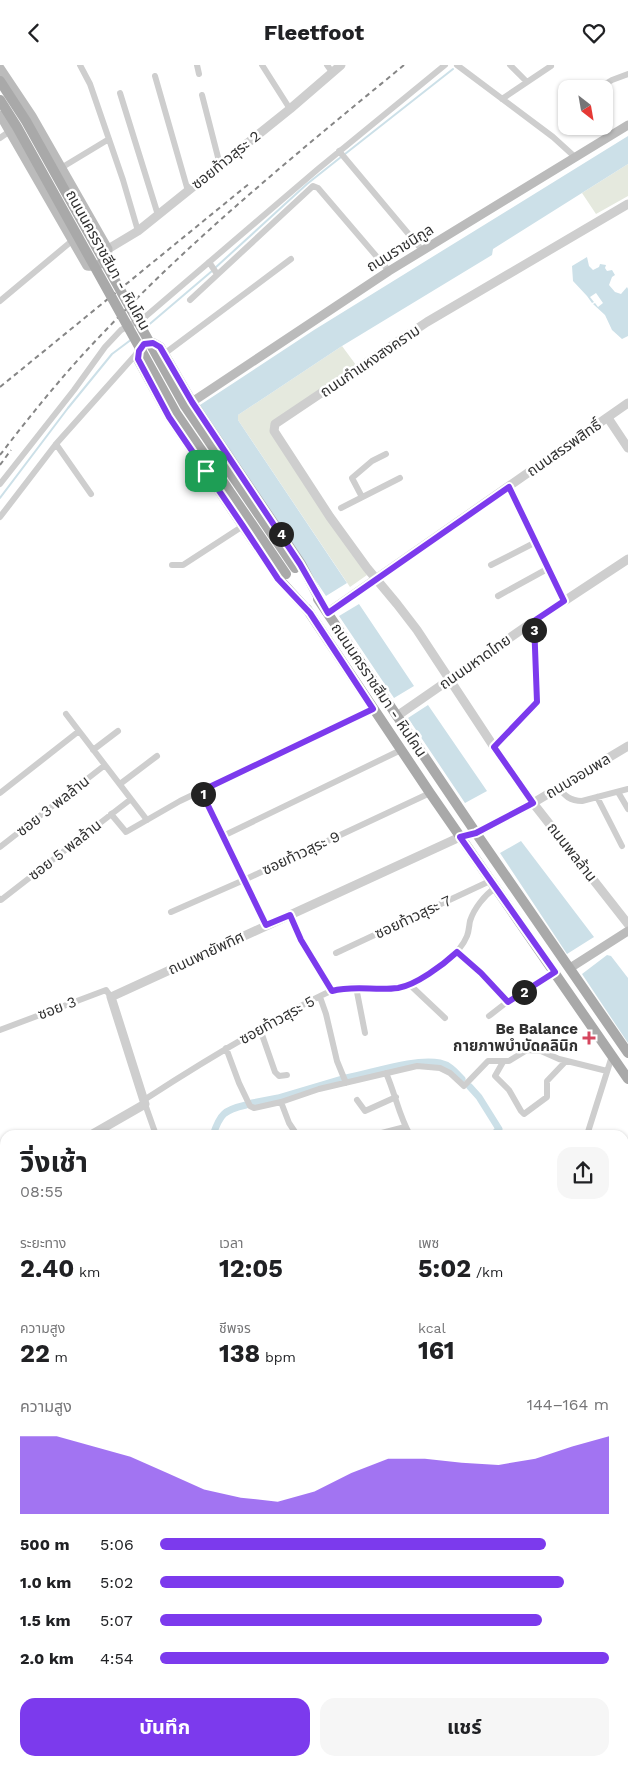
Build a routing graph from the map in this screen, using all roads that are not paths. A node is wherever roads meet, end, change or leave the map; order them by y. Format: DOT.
graph roads {
  1 [pos="80,65"];
  2 [pos="197,65"];
  3 [pos="262,65"];
  4 [pos="341,65"];
  5 [pos="445,65"];
  6 [pos="457,65"];
  7 [pos="510,65"];
  8 [pos="551,66"];
  9 [pos="0,68"];
  10 [pos="330,68"];
  11 [pos="199,74"];
  12 [pos="628,74"];
  13 [pos="155,76"];
  14 [pos="612,80"];
  15 [pos="0,81"];
  16 [pos="526,81"];
  17 [pos="120,93"];
  18 [pos="202,95"];
  19 [pos="502,99"];
  20 [pos="0,100"];
  21 [pos="290,109"];
  22 [pos="0,115"];
  23 [pos="628,125"];
  24 [pos="10,131"];
  25 [pos="0,138"];
  26 [pos="109,139"];
  27 [pos="341,154"];
  28 [pos="575,157"];
  29 [pos="220,165"];
  30 [pos="61,167"];
  31 [pos="188,191"];
  32 [pos="628,204"];
  33 [pos="87,215"];
  34 [pos="158,215"];
  35 [pos="65,227"];
  36 [pos="97,231"];
  37 [pos="138,231"];
  38 [pos="72,240"];
  39 [pos="108,249"];
  40 [pos="422,250"];
  41 [pos="291,259"];
  42 [pos="213,268"];
  43 [pos="389,271"];
  44 [pos="190,300"];
  45 [pos="0,301"];
  46 [pos="139,351"];
  47 [pos="164,354"];
  48 [pos="192,402"];
  49 [pos="628,403"];
  50 [pos="608,418"];
  51 [pos="56,444"];
  52 [pos="628,448"];
  53 [pos="386,454"];
  54 [pos="400,478"];
  55 [pos="0,484"];
  56 [pos="509,487"];
  57 [pos="91,494"];
  58 [pos="362,497"];
  59 [pos="341,508"];
  60 [pos="0,517"];
  61 [pos="243,526"];
  62 [pos="536,542"];
  63 [pos="628,559"];
  64 [pos="172,565"];
  65 [pos="491,565"];
  66 [pos="549,569"];
  67 [pos="290,571"];
  68 [pos="377,579"];
  69 [pos="498,596"];
  70 [pos="564,601"];
  71 [pos="325,609"];
  72 [pos="310,613"];
  73 [pos="534,621"];
  74 [pos="449,680"];
  75 [pos="373,709"];
  76 [pos="66,714"];
  77 [pos="397,716"];
  78 [pos="79,731"];
  79 [pos="118,731"];
  80 [pos="628,746"];
  81 [pos="494,747"];
  82 [pos="94,750"];
  83 [pos="401,750"];
  84 [pos="157,756"];
  85 [pos="105,765"];
  86 [pos="120,784"];
  87 [pos="558,787"];
  88 [pos="628,789"];
  89 [pos="201,791"];
  90 [pos="618,792"];
  91 [pos="0,793"];
  92 [pos="430,793"];
  93 [pos="597,797"];
  94 [pos="131,799"];
  95 [pos="533,803"];
  96 [pos="628,809"];
  97 [pos="111,814"];
  98 [pos="147,820"];
  99 [pos="476,833"];
  100 [pos="223,836"];
  101 [pos="460,837"];
  102 [pos="622,846"];
  103 [pos="0,847"];
  104 [pos="244,879"];
  105 [pos="493,884"];
  106 [pos="0,899"];
  107 [pos="171,912"];
  108 [pos="290,915"];
  109 [pos="628,924"];
  110 [pos="266,925"];
  111 [pos="628,931"];
  112 [pos="457,952"];
  113 [pos="336,953"];
  114 [pos="570,968"];
  115 [pos="556,974"];
  116 [pos="409,984"];
  117 [pos="356,987"];
  118 [pos="332,991"];
  119 [pos="111,997"];
  120 [pos="320,997"];
  121 [pos="508,1002"];
  122 [pos="489,1016"];
  123 [pos="445,1018"];
  124 [pos="260,1029"];
  125 [pos="0,1031"];
  126 [pos="365,1033"];
  127 [pos="226,1048"];
  128 [pos="628,1053"];
  129 [pos="612,1056"];
  130 [pos="566,1061"];
  131 [pos="503,1062"];
  132 [pos="606,1071"];
  133 [pos="386,1073"];
  134 [pos="287,1075"];
  135 [pos="627,1076"];
  136 [pos="346,1083"];
  137 [pos="396,1097"];
  138 [pos="357,1100"];
  139 [pos="144,1102"];
  140 [pos="281,1102"];
  141 [pos="405,1127"];
  142 [pos="105,1130"];
  143 [pos="154,1130"];
  144 [pos="293,1130"];
  145 [pos="393,1130"];
  146 [pos="407,1130"];
  147 [pos="588,1130"];
  1 -- 26 [label="street"];
  2 -- 11 [label="street"];
  3 -- 21 [label="street"];
  4 -- 10 [label="street, ซอยท้าวสุระ 2"];
  5 -- 27 [label="street"];
  6 -- 19 [label="street"];
  7 -- 16 [label="street"];
  8 -- 16 [label="street"];
  9 -- 30 [label="main road"];
  10 -- 21 [label="street, ซอยท้าวสุระ 2"];
  12 -- 14 [label="street"];
  13 -- 31 [label="street"];
  15 -- 67 [label="main road, bridge"];
  16 -- 19 [label="street"];
  17 -- 34 [label="street"];
  18 -- 29 [label="street"];
  19 -- 28 [label="street"];
  20 -- 67 [label="main road, ถนนนครราชสีมา - หินโคน, bridge"];
  21 -- 29 [label="street, ซอยท้าวสุระ 2"];
  22 -- 24 [label="main road"];
  23 -- 28 [label="main road, ถนนราชนิกูล"];
  24 -- 25 [label="street"];
  24 -- 35 [label="main road"];
  26 -- 30 [label="street"];
  26 -- 37 [label="street"];
  27 -- 40 [label="street"];
  27 -- 42 [label="street"];
  28 -- 40 [label="main road, ถนนราชนิกูล"];
  29 -- 31 [label="street, ซอยท้าวสุระ 2"];
  30 -- 33 [label="main road"];
  31 -- 34 [label="street, ซอยท้าวสุระ 2"];
  32 -- 68 [label="street, ถนนกำแหงสงคราม"];
  33 -- 35 [label="main road"];
  33 -- 36 [label="main road"];
  34 -- 37 [label="street, ซอยท้าวสุระ 2"];
  35 -- 38 [label="main road"];
  36 -- 38 [label="main road"];
  36 -- 39 [label="main road"];
  37 -- 39 [label="street, ซอยท้าวสุระ 2"];
  38 -- 39 [label="main road"];
  38 -- 45 [label="street"];
  40 -- 43 [label="main road, ถนนราชนิกูล"];
  41 -- 47 [label="street"];
  42 -- 43 [label="street"];
  42 -- 44 [label="street"];
  42 -- 55 [label="street"];
  43 -- 48 [label="main road, ถนนราชนิกูล"];
  46 -- 47 [label="main road"];
  46 -- 51 [label="street"];
  46 -- 61 [label="main road"];
  47 -- 48 [label="main road"];
  48 -- 71 [label="main road"];
  49 -- 50 [label="street, ถนนสรรพสิทธิ์"];
  50 -- 52 [label="street"];
  50 -- 56 [label="street, ถนนสรรพสิทธิ์"];
  51 -- 57 [label="street"];
  51 -- 60 [label="street"];
  53 -- 58 [label="street"];
  54 -- 58 [label="street"];
  56 -- 62 [label="street"];
  56 -- 68 [label="street, ถนนสรรพสิทธิ์"];
  58 -- 59 [label="street"];
  61 -- 64 [label="street"];
  61 -- 72 [label="main road"];
  62 -- 65 [label="street"];
  62 -- 66 [label="street"];
  63 -- 70 [label="street, ถนนมหาดไทย"];
  66 -- 69 [label="street"];
  66 -- 70 [label="street"];
  67 -- 71 [label="main road"];
  67 -- 72 [label="main road, ถนนนครราชสีมา - หินโคน"];
  68 -- 71 [label="street, ถนนสรรพสิทธิ์"];
  68 -- 74 [label="street, ถนนกำแหงสงคราม"];
  70 -- 73 [label="street, ถนนมหาดไทย"];
  71 -- 77 [label="main road"];
  72 -- 75 [label="main road, ถนนนครราชสีมา - หินโคน"];
  73 -- 74 [label="street, ถนนมหาดไทย"];
  73 -- 81 [label="street"];
  74 -- 77 [label="street, ถนนมหาดไทย"];
  74 -- 81 [label="street, ถนนพลล้าน"];
  75 -- 83 [label="main road, ถนนนครราชสีมา - หินโคน"];
  75 -- 89 [label="street"];
  76 -- 78 [label="street"];
  77 -- 99 [label="main road"];
  78 -- 82 [label="street"];
  78 -- 91 [label="street"];
  79 -- 82 [label="street"];
  80 -- 87 [label="street, ถนนจอมพล"];
  81 -- 95 [label="street, ถนนพลล้าน"];
  82 -- 85 [label="street"];
  83 -- 92 [label="main road, ถนนนครราชสีมา - หินโคน"];
  83 -- 100 [label="street"];
  84 -- 86 [label="street"];
  85 -- 86 [label="street"];
  85 -- 103 [label="street, ซอย 3 พลล้าน"];
  86 -- 94 [label="street"];
  87 -- 93 [label="street"];
  87 -- 95 [label="street, ถนนจอมพล"];
  88 -- 90 [label="street"];
  89 -- 98 [label="street"];
  89 -- 100 [label="street"];
  90 -- 93 [label="street"];
  90 -- 96 [label="street"];
  92 -- 101 [label="main road, ถนนนครราชสีมา - หินโคน"];
  92 -- 104 [label="street, ซอยท้าวสุระ 9"];
  93 -- 102 [label="street"];
  94 -- 97 [label="street, ซอย 5 พลล้าน"];
  94 -- 98 [label="street"];
  95 -- 99 [label="street, ถนนจอมพล"];
  95 -- 109 [label="street, ถนนพลล้าน"];
  97 -- 98 [label="street"];
  97 -- 106 [label="street, ซอย 5 พลล้าน"];
  99 -- 101 [label="main road"];
  99 -- 114 [label="main road"];
  100 -- 104 [label="street"];
  101 -- 105 [label="main road, ถนนนครราชสีมา - หินโคน"];
  101 -- 108 [label="street, ถนนพายัพทิศ"];
  104 -- 107 [label="street, ซอยท้าวสุระ 9"];
  104 -- 110 [label="street"];
  105 -- 112 [label="street, ซอยท้าวสุระ 5"];
  105 -- 113 [label="street, ซอยท้าวสุระ 7"];
  105 -- 115 [label="main road, ถนนนครราชสีมา - หินโคน"];
  108 -- 110 [label="street, ถนนพายัพทิศ"];
  108 -- 118 [label="street"];
  110 -- 119 [label="street, ถนนพายัพทิศ"];
  111 -- 114 [label="main road"];
  112 -- 116 [label="street, ซอยท้าวสุระ 5"];
  112 -- 121 [label="street"];
  114 -- 115 [label="main road"];
  114 -- 128 [label="main road"];
  115 -- 121 [label="street"];
  115 -- 129 [label="main road, ถนนนครราชสีมา - หินโคน"];
  116 -- 117 [label="street, ซอยท้าวสุระ 5"];
  116 -- 123 [label="street"];
  117 -- 118 [label="street, ซอยท้าวสุระ 5"];
  117 -- 126 [label="street"];
  118 -- 120 [label="street, ซอยท้าวสุระ 5"];
  119 -- 125 [label="street, ซอย 3"];
  119 -- 139 [label="street"];
  120 -- 124 [label="street, ซอยท้าวสุระ 5"];
  120 -- 136 [label="street"];
  121 -- 122 [label="street"];
  124 -- 127 [label="street, ซอยท้าวสุระ 5"];
  124 -- 134 [label="street"];
  127 -- 139 [label="street, ซอยท้าวสุระ 5"];
  127 -- 140 [label="street"];
  129 -- 132 [label="street"];
  129 -- 135 [label="main road, ถนนนครราชสีมา - หินโคน"];
  130 -- 131 [label="street"];
  130 -- 131 [label="street"];
  130 -- 132 [label="street"];
  131 -- 133 [label="street"];
  132 -- 147 [label="street"];
  133 -- 136 [label="street"];
  133 -- 137 [label="street"];
  136 -- 140 [label="street"];
  137 -- 138 [label="street"];
  137 -- 141 [label="street"];
  139 -- 142 [label="street"];
  139 -- 143 [label="street"];
  140 -- 144 [label="street"];
  141 -- 145 [label="street"];
  141 -- 146 [label="street"];
}
